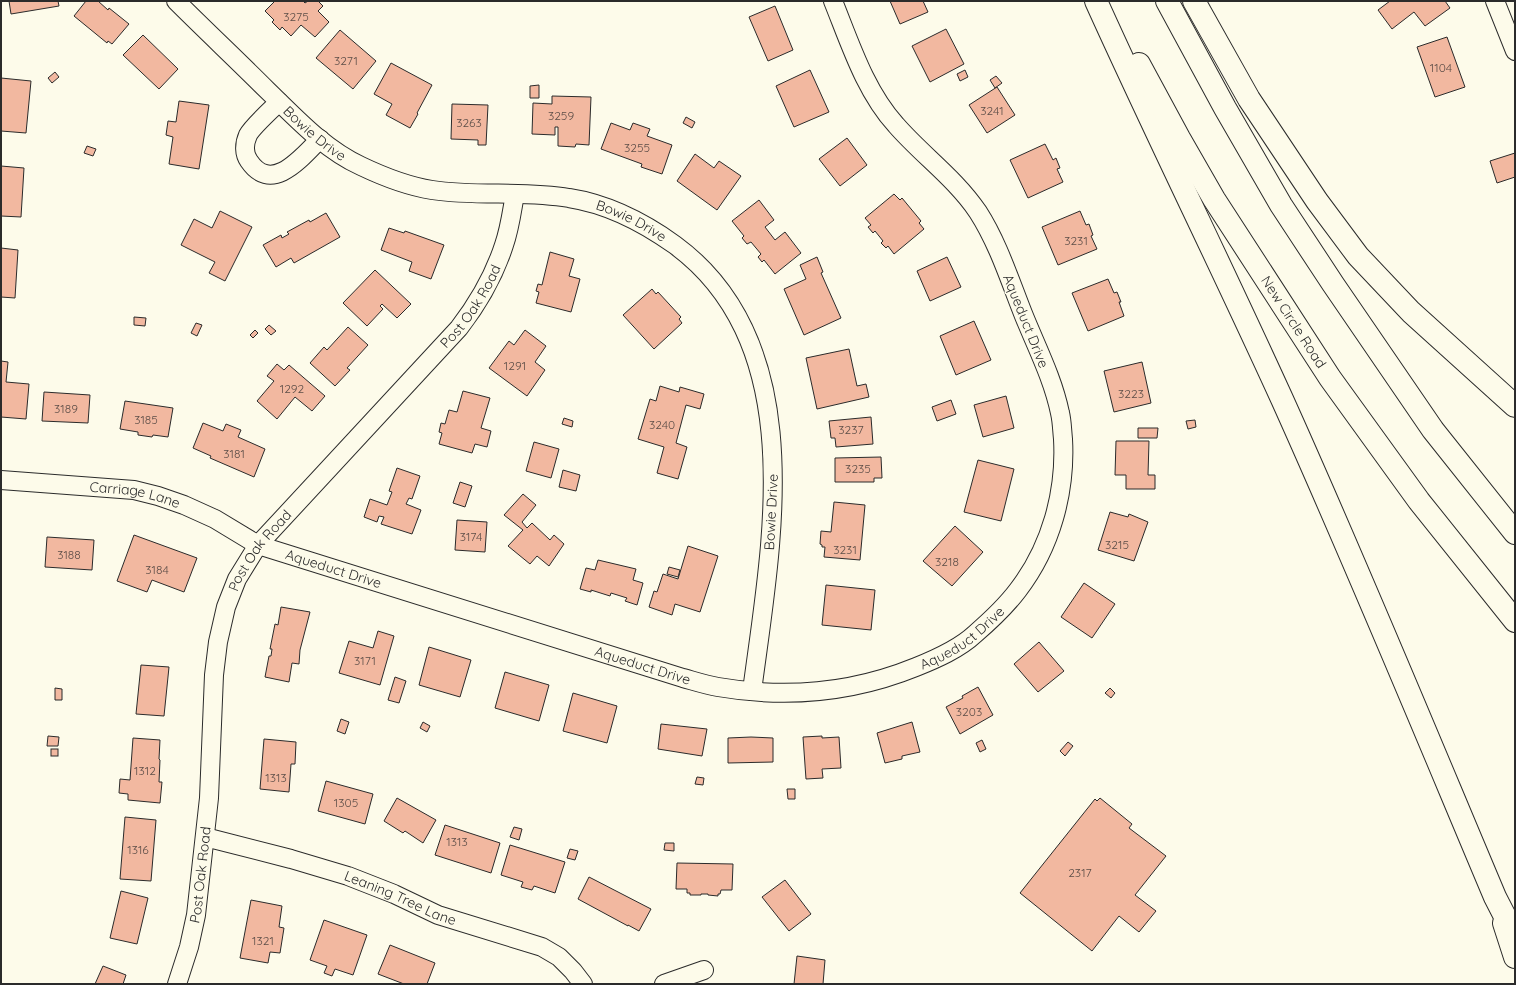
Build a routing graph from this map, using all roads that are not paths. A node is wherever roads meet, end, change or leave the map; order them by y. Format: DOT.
graph roads {
  1 [pos="176,1"];
  2 [pos="833,1"];
  3 [pos="1096,1"];
  4 [pos="1105,1"];
  5 [pos="1166,1"];
  6 [pos="1194,1"];
  7 [pos="1495,1"];
  8 [pos="1515,51"];
  9 [pos="279,102"];
  10 [pos="320,139"];
  11 [pos="515,194"];
  12 [pos="1341,234"];
  13 [pos="1515,385"];
  14 [pos="1515,406"];
  15 [pos="1,480"];
  16 [pos="1515,533"];
  17 [pos="258,545"];
  18 [pos="1515,621"];
  19 [pos="752,691"];
  20 [pos="205,837"];
  21 [pos="1495,897"];
  22 [pos="1515,936"];
  23 [pos="1515,957"];
  24 [pos="704,970"];
  25 [pos="177,984"];
  26 [pos="583,984"];
  27 [pos="664,984"];
  1 -- 9 [label="street, Bowie Drive"];
  2 -- 19 [label="street, Aqueduct Drive"];
  3 -- 21 [label="highway"];
  4 -- 18 [label="highway, New Circle Road"];
  5 -- 16 [label="highway"];
  6 -- 12 [label="highway"];
  7 -- 8 [label="street"];
  9 -- 10 [label="street, Bowie Drive"];
  9 -- 10 [label="street"];
  10 -- 11 [label="street, Bowie Drive"];
  11 -- 17 [label="street, Post Oak Road"];
  11 -- 19 [label="street, Bowie Drive"];
  12 -- 13 [label="highway"];
  12 -- 14 [label="highway"];
  15 -- 17 [label="street, Carriage Lane"];
  17 -- 19 [label="street, Aqueduct Drive"];
  17 -- 20 [label="street, Post Oak Road"];
  20 -- 25 [label="street, Post Oak Road"];
  20 -- 26 [label="street, Leaning Tree Lane"];
  21 -- 22 [label="highway"];
  21 -- 23 [label="highway"];
  24 -- 27 [label="street"];
}
